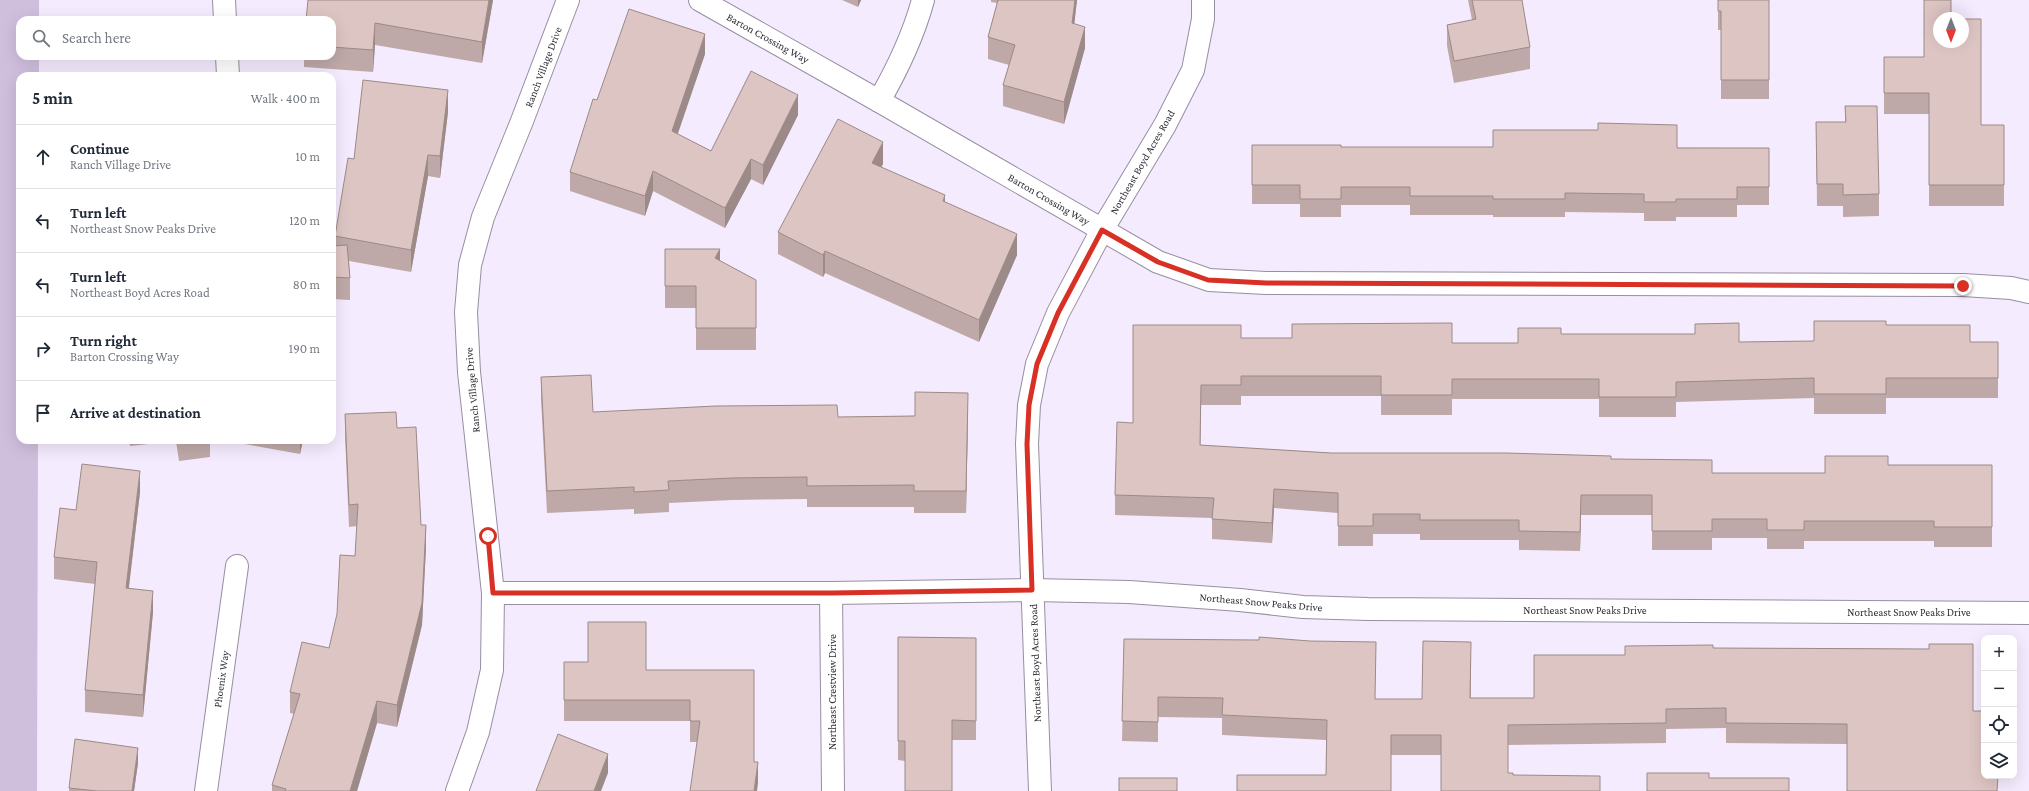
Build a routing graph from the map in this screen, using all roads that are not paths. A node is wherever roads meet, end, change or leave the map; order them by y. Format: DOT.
graph roads {
  1 [pos="224,0"];
  2 [pos="568,0"];
  3 [pos="700,0"];
  4 [pos="922,0"];
  5 [pos="1203,0"];
  6 [pos="225,16"];
  7 [pos="227,60"];
  8 [pos="228,72"];
  9 [pos="879,101"];
  10 [pos="1102,230"];
  11 [pos="2029,292"];
  12 [pos="237,566"];
  13 [pos="1032,590"];
  14 [pos="493,593"];
  15 [pos="831,593"];
  16 [pos="2029,613"];
  17 [pos="206,791"];
  18 [pos="457,791"];
  19 [pos="833,791"];
  20 [pos="1040,791"];
  1 -- 6 [label="street"];
  2 -- 14 [label="street, Ranch Village Drive"];
  3 -- 9 [label="street, Barton Crossing Way"];
  4 -- 9 [label="street"];
  5 -- 10 [label="street, Northeast Boyd Acres Road"];
  7 -- 8 [label="street"];
  9 -- 10 [label="street, Barton Crossing Way"];
  10 -- 11 [label="street, Barton Crossing Way"];
  10 -- 13 [label="street, Northeast Boyd Acres Road"];
  12 -- 17 [label="street, Phoenix Way"];
  13 -- 15 [label="street, Northeast Snow Peaks Drive"];
  13 -- 16 [label="street, Northeast Snow Peaks Drive"];
  13 -- 20 [label="street, Northeast Boyd Acres Road"];
  14 -- 15 [label="street, Northeast Snow Peaks Drive"];
  14 -- 18 [label="street, Ranch Village Drive"];
  15 -- 19 [label="street, Northeast Crestview Drive"];
}
